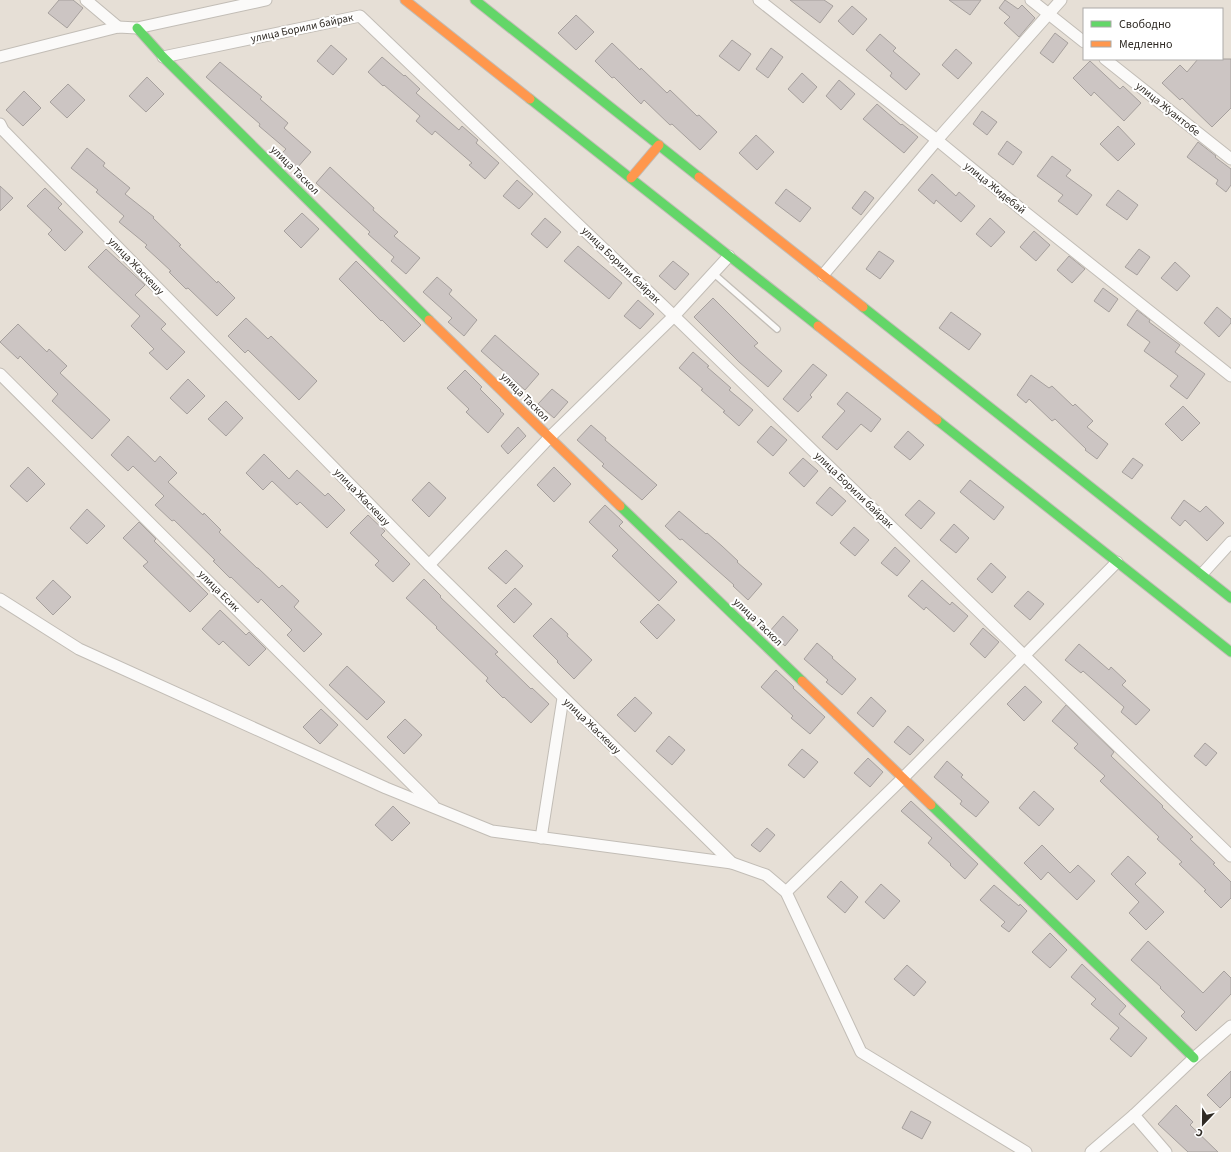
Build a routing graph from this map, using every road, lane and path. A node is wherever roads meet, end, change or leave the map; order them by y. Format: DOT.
graph roads {
  1 [pos="86,0"];
  2 [pos="266,0"];
  3 [pos="405,0"];
  4 [pos="475,0"];
  5 [pos="759,0"];
  6 [pos="1031,0"];
  7 [pos="1061,0"];
  8 [pos="1048,14"];
  9 [pos="118,27"];
  10 [pos="137,28"];
  11 [pos="1083,41"];
  12 [pos="0,57"];
  13 [pos="163,57"];
  14 [pos="1106,60"];
  15 [pos="0,124"];
  16 [pos="937,140"];
  17 [pos="659,145"];
  18 [pos="1231,159"];
  19 [pos="631,178"];
  20 [pos="729,256"];
  21 [pos="713,273"];
  22 [pos="823,275"];
  23 [pos="674,316"];
  24 [pos="777,329"];
  25 [pos="0,374"];
  26 [pos="1231,376"];
  27 [pos="549,438"];
  28 [pos="1231,542"];
  29 [pos="1117,562"];
  30 [pos="429,565"];
  31 [pos="1202,574"];
  32 [pos="1231,598"];
  33 [pos="0,599"];
  34 [pos="1231,652"];
  35 [pos="1024,656"];
  36 [pos="563,698"];
  37 [pos="903,778"];
  38 [pos="437,808"];
  39 [pos="541,838"];
  40 [pos="1231,856"];
  41 [pos="732,863"];
  42 [pos="786,892"];
  43 [pos="1229,1031"];
  44 [pos="1194,1058"];
  45 [pos="1134,1115"];
  46 [pos="1026,1152"];
  47 [pos="1091,1152"];
  48 [pos="1166,1152"];
  1 -- 9 [label="street"];
  2 -- 10 [label="street"];
  3 -- 19 [label="main road"];
  4 -- 17 [label="main road"];
  5 -- 16 [label="street, улица Жидебай"];
  6 -- 8 [label="street"];
  7 -- 8 [label="street"];
  8 -- 11 [label="street"];
  8 -- 16 [label="street"];
  9 -- 10 [label="street"];
  9 -- 12 [label="street"];
  10 -- 13 [label="main road, улица Таскол"];
  13 -- 23 [label="street, улица Борили байрак"];
  13 -- 27 [label="main road, улица Таскол"];
  14 -- 18 [label="street, улица Жуантобе"];
  15 -- 30 [label="street, улица Жаскешу"];
  16 -- 22 [label="street"];
  16 -- 26 [label="street, улица Жидебай"];
  17 -- 19 [label="main road"];
  17 -- 22 [label="main road"];
  19 -- 20 [label="main road"];
  20 -- 21 [label="street"];
  20 -- 29 [label="main road"];
  21 -- 23 [label="street"];
  21 -- 24 [label="lane"];
  22 -- 31 [label="main road"];
  23 -- 27 [label="street"];
  23 -- 35 [label="street, улица Борили байрак"];
  25 -- 38 [label="street, улица Есик"];
  27 -- 30 [label="street"];
  27 -- 37 [label="main road, улица Таскол"];
  28 -- 31 [label="street"];
  29 -- 34 [label="main road"];
  29 -- 35 [label="street"];
  30 -- 36 [label="street, улица Жаскешу"];
  31 -- 32 [label="main road"];
  33 -- 38 [label="street"];
  35 -- 37 [label="street"];
  35 -- 40 [label="street, улица Борили байрак"];
  36 -- 39 [label="street"];
  36 -- 41 [label="street, улица Жаскешу"];
  37 -- 42 [label="street"];
  37 -- 44 [label="main road, улица Таскол"];
  38 -- 39 [label="street"];
  39 -- 41 [label="street"];
  41 -- 42 [label="street"];
  42 -- 46 [label="street"];
  43 -- 44 [label="street"];
  44 -- 45 [label="street"];
  45 -- 47 [label="street"];
  45 -- 48 [label="street"];
}
